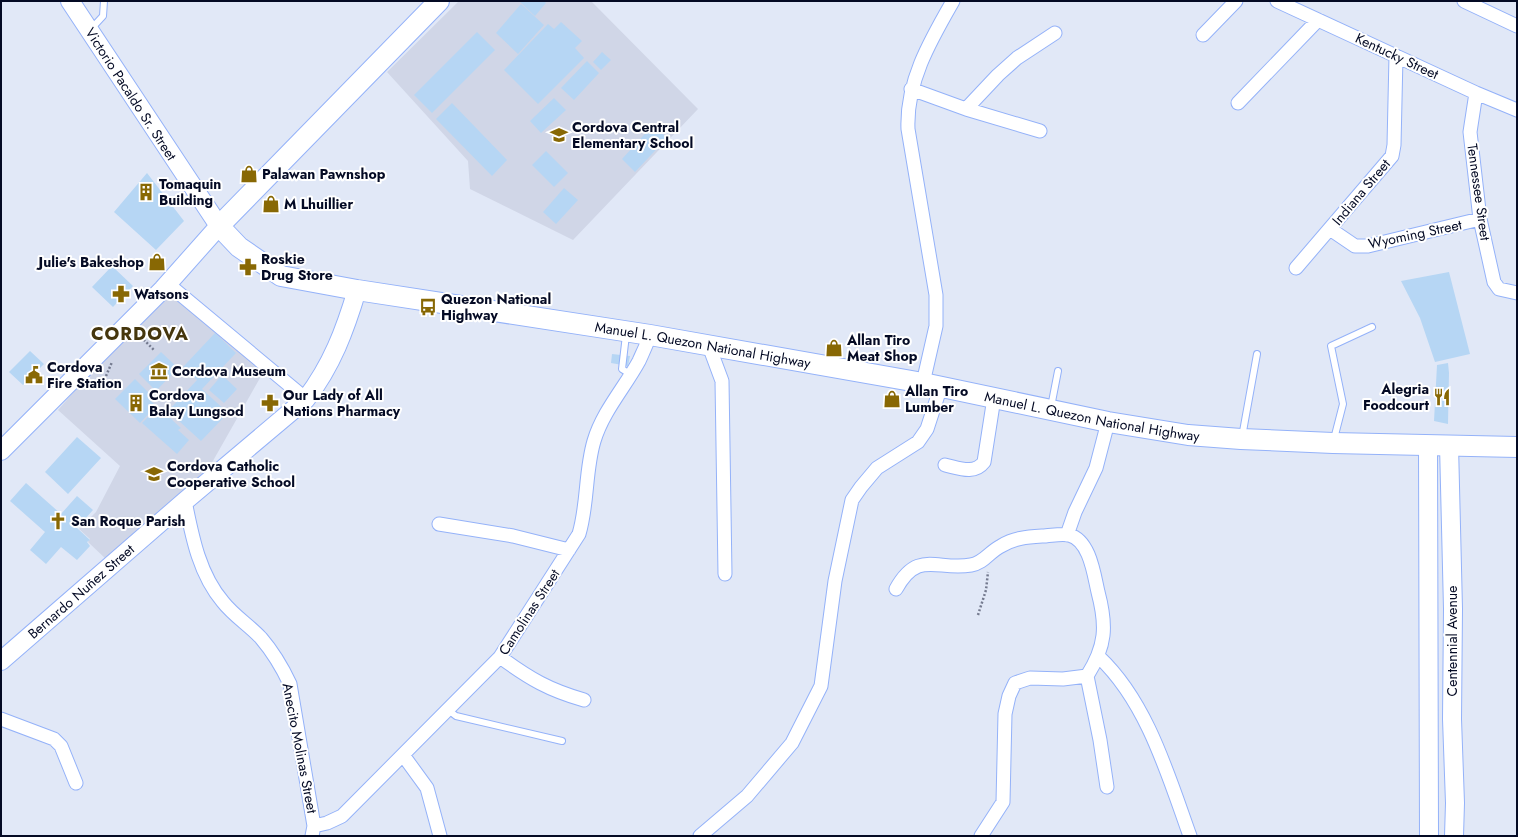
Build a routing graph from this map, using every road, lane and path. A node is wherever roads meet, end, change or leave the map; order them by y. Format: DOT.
graph roads {
  1 [pos="70,1"];
  2 [pos="104,1"];
  3 [pos="953,1"];
  4 [pos="1236,1"];
  5 [pos="1277,1"];
  6 [pos="1464,1"];
  7 [pos="434,3"];
  8 [pos="1318,20"];
  9 [pos="1517,26"];
  10 [pos="90,30"];
  11 [pos="1055,33"];
  12 [pos="1203,35"];
  13 [pos="1396,56"];
  14 [pos="911,89"];
  15 [pos="1476,93"];
  16 [pos="1238,103"];
  17 [pos="966,109"];
  18 [pos="1517,110"];
  19 [pos="1040,131"];
  20 [pos="1480,219"];
  21 [pos="219,226"];
  22 [pos="1330,229"];
  23 [pos="1296,268"];
  24 [pos="168,284"];
  25 [pos="357,290"];
  26 [pos="1517,293"];
  27 [pos="128,324"];
  28 [pos="1372,327"];
  29 [pos="627,332"];
  30 [pos="650,335"];
  31 [pos="709,346"];
  32 [pos="154,350"];
  33 [pos="1257,354"];
  34 [pos="1058,371"];
  35 [pos="630,374"];
  36 [pos="932,384"];
  37 [pos="994,398"];
  38 [pos="306,399"];
  39 [pos="1051,411"];
  40 [pos="1108,422"];
  41 [pos="1241,439"];
  42 [pos="1333,443"];
  43 [pos="1428,445"];
  44 [pos="1449,446"];
  45 [pos="1517,447"];
  46 [pos="1,451"];
  47 [pos="945,465"];
  48 [pos="185,501"];
  49 [pos="438,524"];
  50 [pos="1067,535"];
  51 [pos="569,550"];
  52 [pos="991,554"];
  53 [pos="725,574"];
  54 [pos="896,588"];
  55 [pos="978,615"];
  56 [pos="1099,657"];
  57 [pos="500,658"];
  58 [pos="1,661"];
  59 [pos="1087,676"];
  60 [pos="584,700"];
  61 [pos="447,709"];
  62 [pos="1,719"];
  63 [pos="562,742"];
  64 [pos="403,755"];
  65 [pos="76,783"];
  66 [pos="1106,787"];
  67 [pos="313,831"];
  68 [pos="440,836"];
  69 [pos="700,836"];
  70 [pos="981,836"];
  71 [pos="1190,836"];
  72 [pos="1429,836"];
  73 [pos="1454,836"];
  1 -- 10 [label="street, Victorio Pacaldo Sr. Street"];
  2 -- 10 [label="lane"];
  3 -- 14 [label="street"];
  4 -- 12 [label="street"];
  5 -- 8 [label="street, Kentucky Street"];
  6 -- 9 [label="street"];
  7 -- 21 [label="main road"];
  8 -- 13 [label="street, Kentucky Street"];
  8 -- 16 [label="street"];
  10 -- 21 [label="street, Victorio Pacaldo Sr. Street"];
  11 -- 17 [label="street"];
  13 -- 15 [label="street, Kentucky Street"];
  13 -- 22 [label="street, Indiana Street"];
  14 -- 17 [label="street"];
  14 -- 36 [label="street"];
  15 -- 18 [label="street, Kentucky Street"];
  15 -- 20 [label="street, Tennessee Street"];
  17 -- 19 [label="street"];
  20 -- 22 [label="street, Wyoming Street"];
  20 -- 26 [label="street, Tennessee Street"];
  21 -- 24 [label="street"];
  21 -- 25 [label="main road, Manuel L. Quezon National Highway"];
  22 -- 23 [label="street, Indiana Street"];
  24 -- 27 [label="street"];
  24 -- 38 [label="street"];
  25 -- 29 [label="main road, Manuel L. Quezon National Highway"];
  25 -- 38 [label="street, Bernardo Nuñez Street"];
  27 -- 32 [label="path"];
  27 -- 46 [label="street"];
  28 -- 42 [label="lane"];
  29 -- 30 [label="main road, Manuel L. Quezon National Highway"];
  29 -- 35 [label="lane"];
  30 -- 31 [label="main road, Manuel L. Quezon National Highway"];
  30 -- 35 [label="street, Camolinas Street"];
  31 -- 36 [label="main road, Manuel L. Quezon National Highway"];
  31 -- 53 [label="street"];
  33 -- 41 [label="lane"];
  34 -- 39 [label="lane"];
  35 -- 51 [label="street, Camolinas Street"];
  36 -- 37 [label="main road, Manuel L. Quezon National Highway"];
  36 -- 69 [label="street"];
  37 -- 39 [label="main road, Manuel L. Quezon National Highway"];
  37 -- 47 [label="street"];
  38 -- 48 [label="street, Bernardo Nuñez Street"];
  39 -- 40 [label="main road, Manuel L. Quezon National Highway"];
  40 -- 41 [label="main road, Manuel L. Quezon National Highway"];
  40 -- 50 [label="street"];
  41 -- 42 [label="main road, Manuel L. Quezon National Highway"];
  42 -- 43 [label="main road, Manuel L. Quezon National Highway"];
  43 -- 44 [label="main road, Manuel L. Quezon National Highway"];
  43 -- 72 [label="street, Centennial Avenue"];
  44 -- 45 [label="main road, Manuel L. Quezon National Highway"];
  44 -- 73 [label="street, Centennial Avenue"];
  48 -- 58 [label="street, Bernardo Nuñez Street"];
  48 -- 67 [label="street, Anecito Molinas Street"];
  49 -- 51 [label="street"];
  50 -- 52 [label="street"];
  50 -- 56 [label="street"];
  51 -- 57 [label="street, Camolinas Street"];
  52 -- 54 [label="street"];
  52 -- 55 [label="path"];
  56 -- 59 [label="street"];
  56 -- 71 [label="street"];
  57 -- 60 [label="street"];
  57 -- 61 [label="street, Camolinas Street"];
  59 -- 66 [label="street"];
  59 -- 70 [label="street"];
  61 -- 63 [label="lane"];
  61 -- 64 [label="street, Camolinas Street"];
  62 -- 65 [label="street"];
  64 -- 67 [label="street, Camolinas Street"];
  64 -- 68 [label="street"];
}
